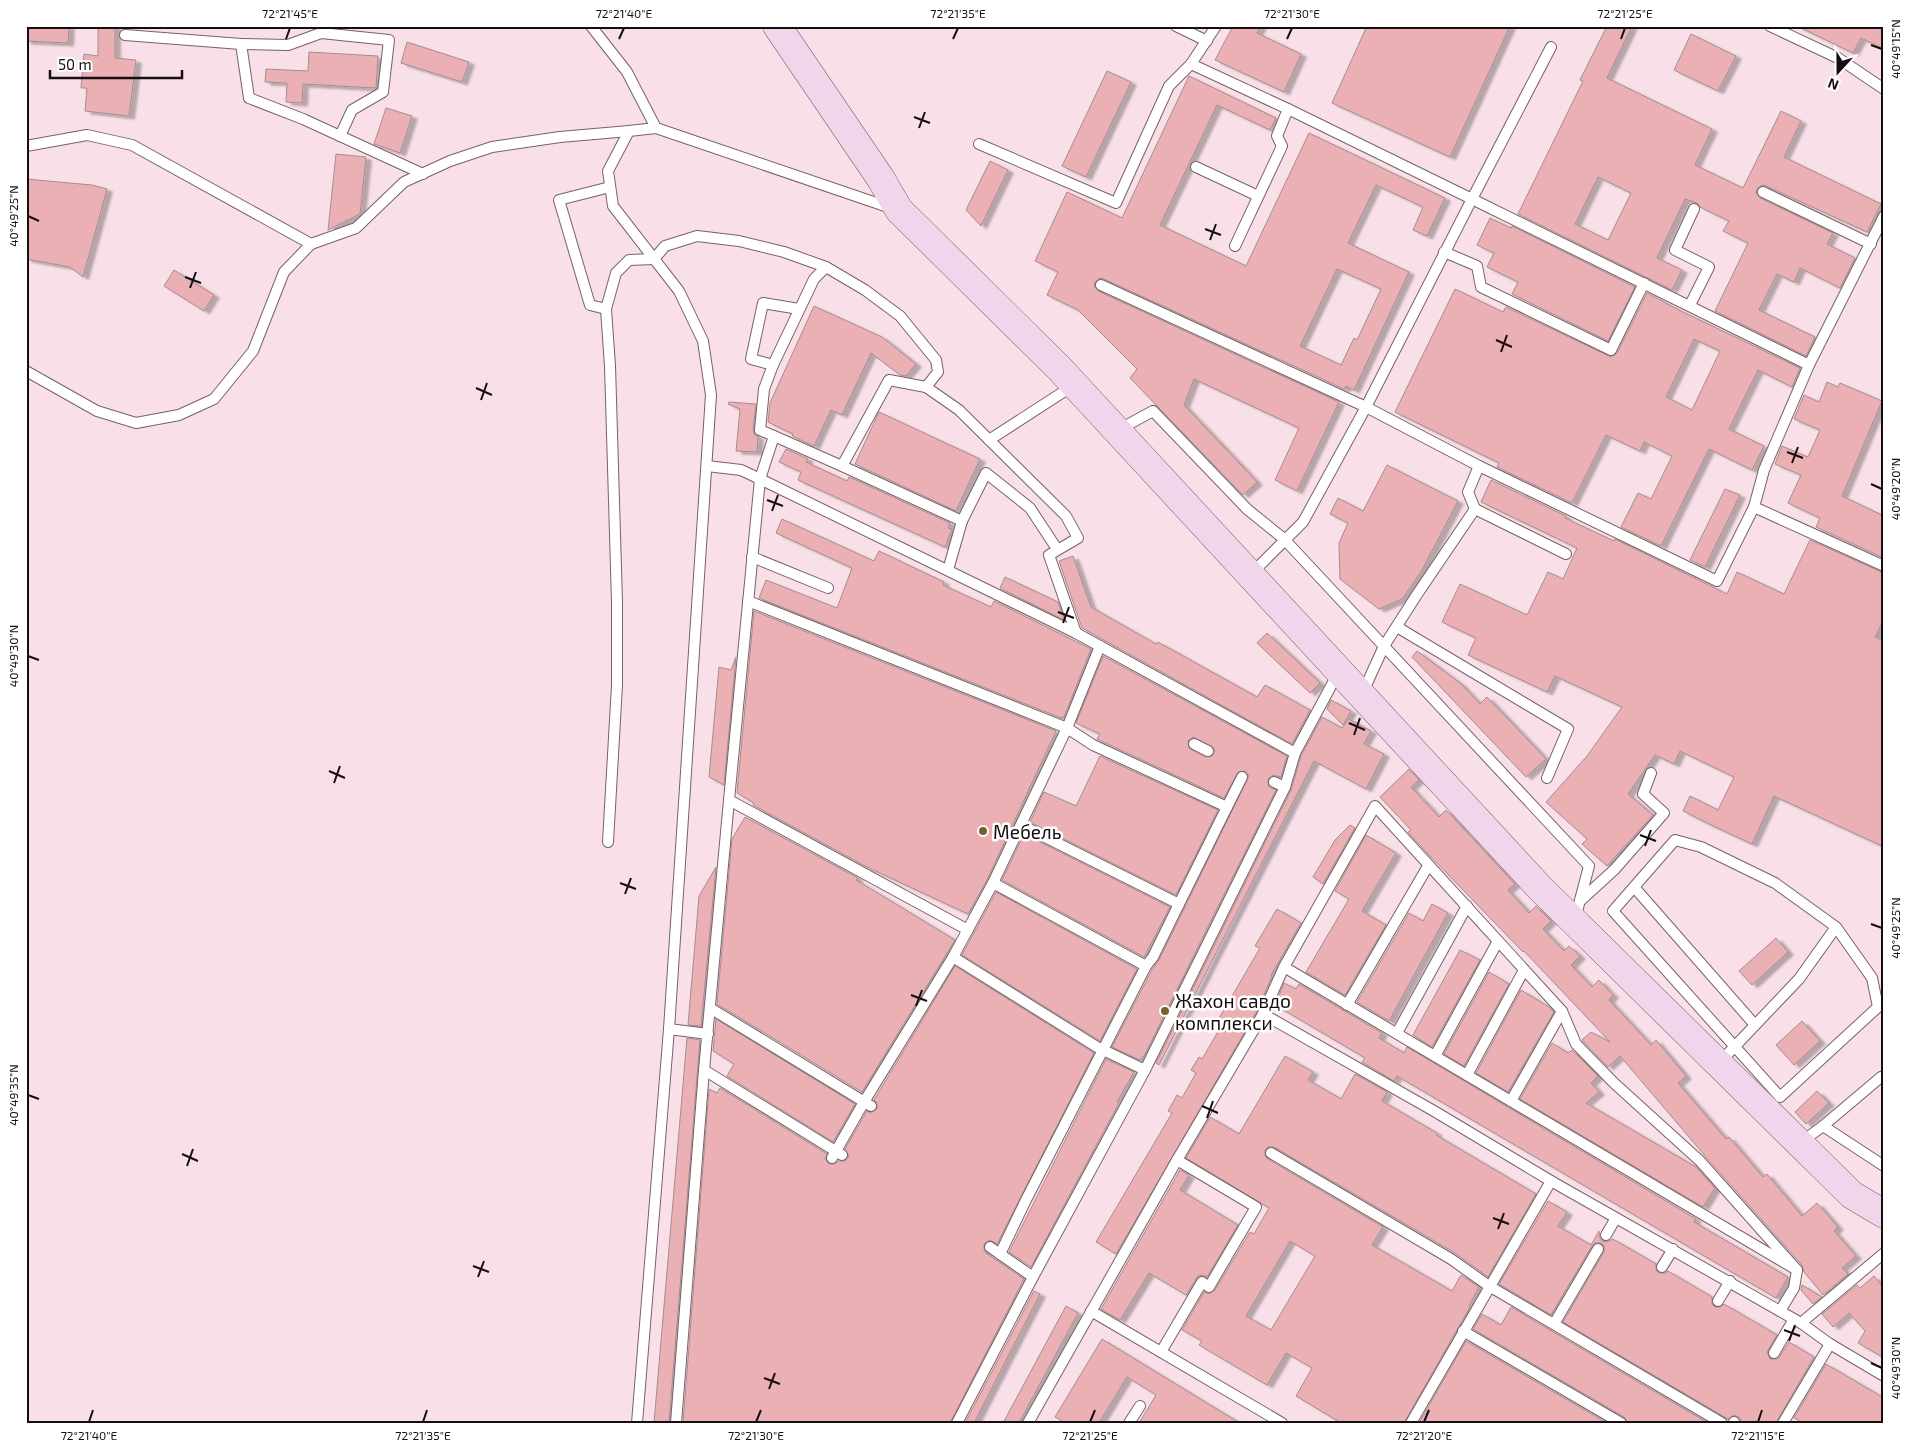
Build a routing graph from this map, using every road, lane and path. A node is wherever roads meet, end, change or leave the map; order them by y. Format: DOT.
graph roads {
  1 [pos="591,26"];
  2 [pos="777,26"];
  3 [pos="1176,26"];
  4 [pos="1216,26"];
  5 [pos="1770,26"];
  6 [pos="125,35"];
  7 [pos="1207,41"];
  8 [pos="241,44"];
  9 [pos="1551,48"];
  10 [pos="1191,64"];
  11 [pos="1884,89"];
  12 [pos="1288,109"];
  13 [pos="656,128"];
  14 [pos="629,131"];
  15 [pos="340,136"];
  16 [pos="979,144"];
  17 [pos="26,146"];
  18 [pos="1196,167"];
  19 [pos="423,174"];
  20 [pos="610,187"];
  21 [pos="1763,192"];
  22 [pos="1258,196"];
  23 [pos="1472,199"];
  24 [pos="1694,209"];
  25 [pos="899,210"];
  26 [pos="1884,216"];
  27 [pos="310,244"];
  28 [pos="1871,244"];
  29 [pos="1235,246"];
  30 [pos="1444,252"];
  31 [pos="654,259"];
  32 [pos="826,267"];
  33 [pos="1644,283"];
  34 [pos="1101,285"];
  35 [pos="1690,305"];
  36 [pos="606,309"];
  37 [pos="799,309"];
  38 [pos="773,365"];
  39 [pos="1809,365"];
  40 [pos="26,372"];
  41 [pos="1074,384"];
  42 [pos="926,387"];
  43 [pos="1366,407"];
  44 [pos="1117,430"];
  45 [pos="774,436"];
  46 [pos="990,440"];
  47 [pos="707,466"];
  48 [pos="842,466"];
  49 [pos="1479,466"];
  50 [pos="760,479"];
  51 [pos="1754,507"];
  52 [pos="1475,509"];
  53 [pos="962,520"];
  54 [pos="1284,539"];
  55 [pos="1057,549"];
  56 [pos="1566,554"];
  57 [pos="752,557"];
  58 [pos="1884,566"];
  59 [pos="948,570"];
  60 [pos="1250,575"];
  61 [pos="828,588"];
  62 [pos="748,601"];
  63 [pos="1397,626"];
  64 [pos="1076,633"];
  65 [pos="1100,646"];
  66 [pos="1384,646"];
  67 [pos="1339,672"];
  68 [pos="1362,696"];
  69 [pos="1067,728"];
  70 [pos="1194,744"];
  71 [pos="1208,750"];
  72 [pos="1296,752"];
  73 [pos="1652,773"];
  74 [pos="1242,777"];
  75 [pos="1547,778"];
  76 [pos="1274,782"];
  77 [pos="1285,788"];
  78 [pos="729,800"];
  79 [pos="1227,808"];
  80 [pos="1021,825"];
  81 [pos="608,842"];
  82 [pos="1428,866"];
  83 [pos="993,883"];
  84 [pos="1634,887"];
  85 [pos="1179,904"];
  86 [pos="1467,906"];
  87 [pos="1577,912"];
  88 [pos="1836,927"];
  89 [pos="968,930"];
  90 [pos="1498,941"];
  91 [pos="953,956"];
  92 [pos="1146,966"];
  93 [pos="1284,967"];
  94 [pos="1524,970"];
  95 [pos="1347,1005"];
  96 [pos="710,1008"];
  97 [pos="1562,1011"];
  98 [pos="1263,1014"];
  99 [pos="1755,1024"];
  100 [pos="669,1029"];
  101 [pos="1397,1033"];
  102 [pos="708,1034"];
  103 [pos="1103,1049"];
  104 [pos="1726,1055"];
  105 [pos="1435,1056"];
  106 [pos="704,1070"];
  107 [pos="1145,1070"];
  108 [pos="1467,1074"];
  109 [pos="1884,1079"];
  110 [pos="1511,1101"];
  111 [pos="868,1104"];
  112 [pos="1823,1126"];
  113 [pos="1800,1144"];
  114 [pos="1271,1153"];
  115 [pos="1177,1160"];
  116 [pos="1884,1166"];
  117 [pos="1551,1181"];
  118 [pos="1884,1214"];
  119 [pos="1616,1218"];
  120 [pos="1606,1235"];
  121 [pos="990,1247"];
  122 [pos="1598,1249"];
  123 [pos="1673,1249"];
  124 [pos="1884,1253"];
  125 [pos="1000,1254"];
  126 [pos="1662,1268"];
  127 [pos="1797,1270"];
  128 [pos="1033,1277"];
  129 [pos="1730,1281"];
  130 [pos="1489,1286"];
  131 [pos="1718,1300"];
  132 [pos="1091,1311"];
  133 [pos="1780,1311"];
  134 [pos="1798,1321"];
  135 [pos="1554,1324"];
  136 [pos="1463,1331"];
  137 [pos="1830,1344"];
  138 [pos="1161,1352"];
  139 [pos="1774,1353"];
  140 [pos="1884,1376"];
  141 [pos="1140,1406"];
  142 [pos="637,1423"];
  143 [pos="676,1423"];
  144 [pos="957,1423"];
  145 [pos="1028,1423"];
  146 [pos="1129,1423"];
  147 [pos="1282,1423"];
  148 [pos="1411,1423"];
  149 [pos="1621,1423"];
  150 [pos="1722,1423"];
  151 [pos="1784,1423"];
  1 -- 13 [label="lane"];
  2 -- 25 [label="main road"];
  3 -- 7 [label="lane"];
  4 -- 7 [label="lane"];
  5 -- 11 [label="lane"];
  6 -- 8 [label="lane"];
  7 -- 10 [label="lane"];
  8 -- 15 [label="lane"];
  8 -- 15 [label="lane"];
  9 -- 23 [label="lane"];
  10 -- 12 [label="lane"];
  10 -- 16 [label="lane"];
  12 -- 22 [label="lane"];
  12 -- 23 [label="lane"];
  13 -- 14 [label="lane"];
  13 -- 25 [label="lane"];
  14 -- 19 [label="lane"];
  14 -- 20 [label="lane"];
  15 -- 19 [label="lane"];
  17 -- 27 [label="lane"];
  18 -- 22 [label="lane"];
  19 -- 27 [label="lane"];
  20 -- 31 [label="lane"];
  20 -- 36 [label="lane"];
  21 -- 28 [label="lane"];
  22 -- 29 [label="lane"];
  23 -- 30 [label="lane"];
  23 -- 33 [label="lane"];
  24 -- 35 [label="lane"];
  25 -- 41 [label="main road"];
  26 -- 28 [label="lane"];
  27 -- 40 [label="lane"];
  28 -- 39 [label="lane"];
  30 -- 33 [label="lane"];
  30 -- 43 [label="lane"];
  31 -- 32 [label="lane"];
  31 -- 36 [label="lane"];
  31 -- 47 [label="lane"];
  32 -- 37 [label="lane"];
  32 -- 42 [label="lane"];
  33 -- 35 [label="lane"];
  34 -- 43 [label="lane"];
  35 -- 39 [label="lane"];
  36 -- 81 [label="lane"];
  37 -- 38 [label="lane"];
  37 -- 38 [label="lane"];
  38 -- 45 [label="lane"];
  39 -- 51 [label="lane"];
  41 -- 44 [label="main road"];
  41 -- 46 [label="lane"];
  42 -- 46 [label="lane"];
  42 -- 48 [label="lane"];
  43 -- 49 [label="lane"];
  43 -- 54 [label="lane"];
  44 -- 54 [label="lane"];
  44 -- 60 [label="main road"];
  45 -- 48 [label="lane"];
  45 -- 50 [label="lane"];
  46 -- 55 [label="lane"];
  47 -- 50 [label="lane"];
  47 -- 100 [label="lane"];
  48 -- 53 [label="lane"];
  49 -- 51 [label="lane"];
  49 -- 52 [label="lane"];
  50 -- 57 [label="lane"];
  50 -- 59 [label="lane"];
  51 -- 58 [label="lane"];
  52 -- 56 [label="lane"];
  52 -- 63 [label="lane"];
  53 -- 55 [label="lane"];
  53 -- 59 [label="lane"];
  54 -- 60 [label="lane"];
  54 -- 66 [label="lane"];
  55 -- 64 [label="lane"];
  57 -- 61 [label="lane"];
  57 -- 62 [label="lane"];
  59 -- 64 [label="lane"];
  60 -- 67 [label="main road"];
  62 -- 69 [label="lane"];
  62 -- 78 [label="lane"];
  63 -- 66 [label="lane"];
  63 -- 75 [label="lane"];
  64 -- 65 [label="lane"];
  65 -- 69 [label="lane"];
  65 -- 72 [label="lane"];
  66 -- 68 [label="lane"];
  66 -- 87 [label="lane"];
  67 -- 68 [label="main road"];
  67 -- 72 [label="lane"];
  68 -- 87 [label="main road"];
  69 -- 79 [label="lane"];
  69 -- 80 [label="lane"];
  70 -- 71 [label="lane"];
  72 -- 77 [label="lane"];
  73 -- 87 [label="lane"];
  74 -- 79 [label="lane"];
  76 -- 77 [label="lane"];
  77 -- 107 [label="lane"];
  78 -- 89 [label="lane"];
  78 -- 96 [label="lane"];
  79 -- 85 [label="lane"];
  80 -- 83 [label="lane"];
  80 -- 85 [label="lane"];
  82 -- 86 [label="lane"];
  82 -- 93 [label="lane"];
  82 -- 95 [label="lane"];
  83 -- 89 [label="lane"];
  83 -- 92 [label="lane"];
  84 -- 88 [label="lane"];
  84 -- 99 [label="lane"];
  84 -- 104 [label="lane"];
  85 -- 92 [label="lane"];
  86 -- 90 [label="lane"];
  86 -- 101 [label="lane"];
  87 -- 104 [label="main road"];
  88 -- 99 [label="lane"];
  88 -- 104 [label="lane"];
  89 -- 91 [label="lane"];
  90 -- 94 [label="lane"];
  90 -- 105 [label="lane"];
  91 -- 103 [label="lane"];
  91 -- 111 [label="lane"];
  92 -- 103 [label="lane"];
  93 -- 95 [label="lane"];
  93 -- 98 [label="lane"];
  94 -- 97 [label="lane"];
  94 -- 108 [label="lane"];
  95 -- 101 [label="lane"];
  96 -- 102 [label="lane"];
  96 -- 111 [label="lane"];
  97 -- 110 [label="lane"];
  97 -- 127 [label="lane"];
  98 -- 115 [label="lane"];
  98 -- 117 [label="lane"];
  99 -- 104 [label="lane"];
  100 -- 102 [label="lane"];
  100 -- 142 [label="lane"];
  101 -- 105 [label="lane"];
  102 -- 106 [label="lane"];
  103 -- 107 [label="lane"];
  103 -- 125 [label="lane"];
  104 -- 113 [label="main road"];
  105 -- 108 [label="lane"];
  106 -- 111 [label="lane"];
  106 -- 143 [label="lane"];
  107 -- 128 [label="lane"];
  108 -- 110 [label="lane"];
  109 -- 112 [label="lane"];
  110 -- 127 [label="lane"];
  112 -- 113 [label="lane"];
  112 -- 116 [label="lane"];
  113 -- 118 [label="main road"];
  114 -- 130 [label="lane"];
  115 -- 132 [label="lane"];
  115 -- 138 [label="lane"];
  117 -- 119 [label="lane"];
  117 -- 130 [label="lane"];
  119 -- 120 [label="lane"];
  119 -- 123 [label="lane"];
  121 -- 125 [label="lane"];
  122 -- 135 [label="lane"];
  123 -- 126 [label="lane"];
  123 -- 129 [label="lane"];
  124 -- 134 [label="lane"];
  125 -- 128 [label="lane"];
  127 -- 133 [label="lane"];
  128 -- 144 [label="lane"];
  129 -- 131 [label="lane"];
  129 -- 133 [label="lane"];
  130 -- 135 [label="lane"];
  130 -- 136 [label="lane"];
  132 -- 138 [label="lane"];
  132 -- 145 [label="lane"];
  133 -- 134 [label="lane"];
  134 -- 137 [label="lane"];
  134 -- 139 [label="lane"];
  135 -- 150 [label="lane"];
  136 -- 148 [label="lane"];
  136 -- 149 [label="lane"];
  137 -- 140 [label="lane"];
  137 -- 151 [label="lane"];
  138 -- 147 [label="lane"];
  141 -- 146 [label="lane"];
}
